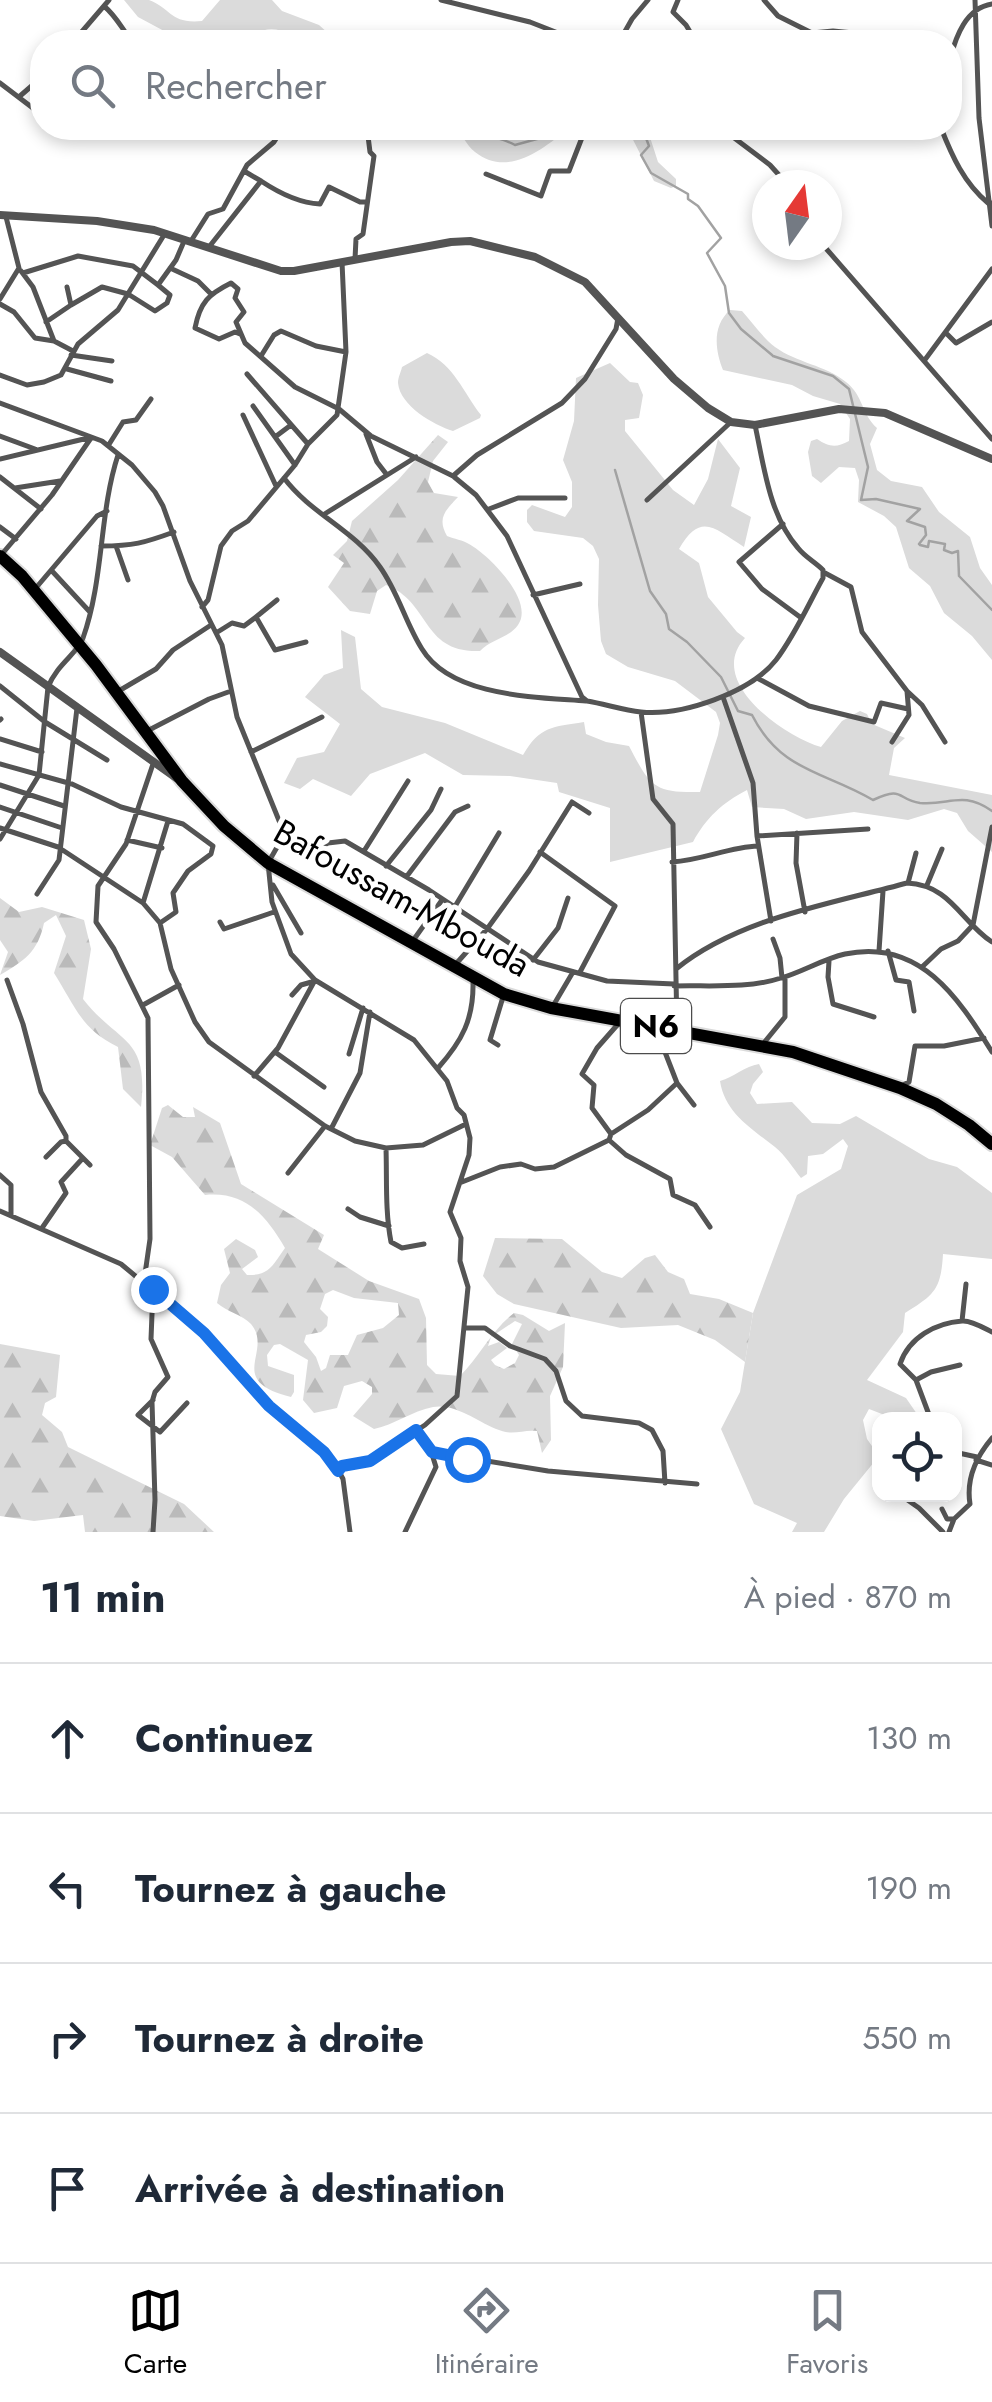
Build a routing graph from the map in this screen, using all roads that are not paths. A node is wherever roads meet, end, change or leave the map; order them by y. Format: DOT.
graph roads {
  1 [pos="441,0"];
  2 [pos="648,0"];
  3 [pos="678,0"];
  4 [pos="764,0"];
  5 [pos="107,3"];
  6 [pos="977,4"];
  7 [pos="992,4"];
  8 [pos="83,30"];
  9 [pos="124,30"];
  10 [pos="548,30"];
  11 [pos="626,30"];
  12 [pos="689,30"];
  13 [pos="806,30"];
  14 [pos="960,30"];
  15 [pos="0,82"];
  16 [pos="30,87"];
  17 [pos="20,96"];
  18 [pos="30,105"];
  19 [pos="275,140"];
  20 [pos="368,140"];
  21 [pos="581,140"];
  22 [pos="737,140"];
  23 [pos="947,140"];
  24 [pos="775,170"];
  25 [pos="244,171"];
  26 [pos="486,174"];
  27 [pos="261,182"];
  28 [pos="367,202"];
  29 [pos="990,203"];
  30 [pos="3,216"];
  31 [pos="992,226"];
  32 [pos="165,233"];
  33 [pos="188,240"];
  34 [pos="210,247"];
  35 [pos="355,260"];
  36 [pos="837,260"];
  37 [pos="342,262"];
  38 [pos="170,268"];
  39 [pos="992,269"];
  40 [pos="21,271"];
  41 [pos="142,275"];
  42 [pos="67,286"];
  43 [pos="158,286"];
  44 [pos="128,294"];
  45 [pos="211,294"];
  46 [pos="0,301"];
  47 [pos="71,305"];
  48 [pos="618,318"];
  49 [pos="46,322"];
  50 [pos="992,322"];
  51 [pos="946,333"];
  52 [pos="240,334"];
  53 [pos="54,340"];
  54 [pos="346,352"];
  55 [pos="72,353"];
  56 [pos="262,359"];
  57 [pos="924,361"];
  58 [pos="112,362"];
  59 [pos="67,369"];
  60 [pos="248,374"];
  61 [pos="0,375"];
  62 [pos="111,381"];
  63 [pos="151,399"];
  64 [pos="0,403"];
  65 [pos="254,406"];
  66 [pos="339,409"];
  67 [pos="243,415"];
  68 [pos="731,422"];
  69 [pos="291,425"];
  70 [pos="755,425"];
  71 [pos="365,432"];
  72 [pos="0,436"];
  73 [pos="275,437"];
  74 [pos="91,438"];
  75 [pos="992,438"];
  76 [pos="308,444"];
  77 [pos="108,446"];
  78 [pos="37,450"];
  79 [pos="118,455"];
  80 [pos="416,456"];
  81 [pos="0,459"];
  82 [pos="992,459"];
  83 [pos="295,465"];
  84 [pos="387,475"];
  85 [pos="453,476"];
  86 [pos="0,477"];
  87 [pos="284,478"];
  88 [pos="60,481"];
  89 [pos="276,486"];
  90 [pos="15,488"];
  91 [pos="566,498"];
  92 [pos="647,500"];
  93 [pos="489,509"];
  94 [pos="41,510"];
  95 [pos="107,511"];
  96 [pos="322,513"];
  97 [pos="783,524"];
  98 [pos="0,527"];
  99 [pos="174,532"];
  100 [pos="16,539"];
  101 [pos="101,546"];
  102 [pos="116,546"];
  103 [pos="1,555"];
  104 [pos="52,571"];
  105 [pos="824,573"];
  106 [pos="128,580"];
  107 [pos="580,584"];
  108 [pos="36,588"];
  109 [pos="534,596"];
  110 [pos="277,600"];
  111 [pos="202,607"];
  112 [pos="89,612"];
  113 [pos="256,617"];
  114 [pos="801,618"];
  115 [pos="212,624"];
  116 [pos="216,633"];
  117 [pos="306,642"];
  118 [pos="82,648"];
  119 [pos="0,652"];
  120 [pos="757,678"];
  121 [pos="0,686"];
  122 [pos="48,687"];
  123 [pos="907,691"];
  124 [pos="117,692"];
  125 [pos="231,692"];
  126 [pos="723,697"];
  127 [pos="587,701"];
  128 [pos="77,708"];
  129 [pos="908,710"];
  130 [pos="641,712"];
  131 [pos="322,717"];
  132 [pos="45,722"];
  133 [pos="146,731"];
  134 [pos="0,739"];
  135 [pos="74,740"];
  136 [pos="892,742"];
  137 [pos="945,742"];
  138 [pos="42,752"];
  139 [pos="251,752"];
  140 [pos="108,760"];
  141 [pos="0,764"];
  142 [pos="153,764"];
  143 [pos="39,775"];
  144 [pos="182,781"];
  145 [pos="408,781"];
  146 [pos="69,783"];
  147 [pos="0,785"];
  148 [pos="441,790"];
  149 [pos="29,795"];
  150 [pos="468,806"];
  151 [pos="65,807"];
  152 [pos="0,808"];
  153 [pos="18,812"];
  154 [pos="137,812"];
  155 [pos="589,812"];
  156 [pos="168,821"];
  157 [pos="992,827"];
  158 [pos="62,828"];
  159 [pos="4,829"];
  160 [pos="868,829"];
  161 [pos="282,832"];
  162 [pos="498,833"];
  163 [pos="797,833"];
  164 [pos="757,836"];
  165 [pos="0,839"];
  166 [pos="127,840"];
  167 [pos="758,846"];
  168 [pos="58,848"];
  169 [pos="162,848"];
  170 [pos="942,849"];
  171 [pos="364,852"];
  172 [pos="540,852"];
  173 [pos="916,853"];
  174 [pos="268,862"];
  175 [pos="672,862"];
  176 [pos="386,866"];
  177 [pos="407,876"];
  178 [pos="104,878"];
  179 [pos="272,882"];
  180 [pos="908,882"];
  181 [pos="926,885"];
  182 [pos="882,891"];
  183 [pos="37,894"];
  184 [pos="568,898"];
  185 [pos="442,900"];
  186 [pos="143,903"];
  187 [pos="454,908"];
  188 [pos="276,912"];
  189 [pos="805,912"];
  190 [pos="771,921"];
  191 [pos="160,922"];
  192 [pos="220,922"];
  193 [pos="972,925"];
  194 [pos="487,929"];
  195 [pos="301,933"];
  196 [pos="773,940"];
  197 [pos="992,942"];
  198 [pos="412,944"];
  199 [pos="879,951"];
  200 [pos="888,951"];
  201 [pos="533,960"];
  202 [pos="829,960"];
  203 [pos="453,967"];
  204 [pos="921,968"];
  205 [pos="676,969"];
  206 [pos="577,972"];
  207 [pos="784,977"];
  208 [pos="473,978"];
  209 [pos="7,980"];
  210 [pos="315,980"];
  211 [pos="179,985"];
  212 [pos="674,985"];
  213 [pos="504,994"];
  214 [pos="292,995"];
  215 [pos="144,1005"];
  216 [pos="362,1008"];
  217 [pos="551,1008"];
  218 [pos="914,1011"];
  219 [pos="370,1012"];
  220 [pos="874,1017"];
  221 [pos="622,1020"];
  222 [pos="655,1026"];
  223 [pos="677,1030"];
  224 [pos="984,1038"];
  225 [pos="498,1046"];
  226 [pos="761,1047"];
  227 [pos="275,1052"];
  228 [pos="992,1052"];
  229 [pos="348,1054"];
  230 [pos="438,1068"];
  231 [pos="254,1076"];
  232 [pos="677,1083"];
  233 [pos="324,1088"];
  234 [pos="900,1088"];
  235 [pos="694,1105"];
  236 [pos="466,1124"];
  237 [pos="328,1128"];
  238 [pos="610,1137"];
  239 [pos="66,1141"];
  240 [pos="992,1144"];
  241 [pos="386,1148"];
  242 [pos="46,1157"];
  243 [pos="83,1158"];
  244 [pos="90,1166"];
  245 [pos="288,1173"];
  246 [pos="0,1175"];
  247 [pos="460,1184"];
  248 [pos="348,1209"];
  249 [pos="0,1211"];
  250 [pos="11,1215"];
  251 [pos="389,1226"];
  252 [pos="710,1227"];
  253 [pos="42,1228"];
  254 [pos="424,1244"];
  255 [pos="144,1281"];
  256 [pos="966,1284"];
  257 [pos="153,1289"];
  258 [pos="962,1320"];
  259 [pos="464,1328"];
  260 [pos="992,1332"];
  261 [pos="960,1364"];
  262 [pos="916,1380"];
  263 [pos="152,1400"];
  264 [pos="187,1403"];
  265 [pos="928,1412"];
  266 [pos="152,1427"];
  267 [pos="416,1430"];
  268 [pos="992,1438"];
  269 [pos="432,1452"];
  270 [pos="962,1455"];
  271 [pos="976,1459"];
  272 [pos="992,1465"];
  273 [pos="338,1471"];
  274 [pos="665,1483"];
  275 [pos="697,1484"];
  276 [pos="911,1502"];
  277 [pos="942,1509"];
  278 [pos="954,1520"];
  279 [pos="152,1532"];
  280 [pos="350,1532"];
  281 [pos="405,1532"];
  282 [pos="946,1532"];
  1 -- 10 [label="street"];
  2 -- 11 [label="street"];
  3 -- 12 [label="street"];
  4 -- 13 [label="street"];
  5 -- 8 [label="street"];
  5 -- 9 [label="street"];
  6 -- 7 [label="street"];
  6 -- 14 [label="street"];
  6 -- 29 [label="street"];
  15 -- 17 [label="street"];
  16 -- 17 [label="street"];
  17 -- 18 [label="street"];
  19 -- 25 [label="street"];
  20 -- 28 [label="street"];
  21 -- 26 [label="street"];
  22 -- 24 [label="street"];
  23 -- 29 [label="street"];
  25 -- 27 [label="street"];
  25 -- 33 [label="street"];
  27 -- 28 [label="street"];
  27 -- 34 [label="street"];
  28 -- 35 [label="street"];
  29 -- 31 [label="street"];
  30 -- 32 [label="street"];
  30 -- 40 [label="street"];
  32 -- 33 [label="street"];
  32 -- 41 [label="street"];
  33 -- 34 [label="street"];
  33 -- 38 [label="street"];
  34 -- 37 [label="street"];
  35 -- 37 [label="street"];
  35 -- 48 [label="street"];
  36 -- 57 [label="street"];
  37 -- 54 [label="street"];
  38 -- 43 [label="street"];
  38 -- 45 [label="street"];
  39 -- 51 [label="street"];
  40 -- 41 [label="street"];
  40 -- 46 [label="street"];
  40 -- 49 [label="street"];
  41 -- 43 [label="street"];
  41 -- 44 [label="street"];
  42 -- 47 [label="street"];
  43 -- 44 [label="street"];
  44 -- 47 [label="street"];
  44 -- 55 [label="street"];
  45 -- 52 [label="street"];
  45 -- 52 [label="street"];
  46 -- 53 [label="street"];
  47 -- 49 [label="street"];
  48 -- 68 [label="street"];
  48 -- 85 [label="street"];
  49 -- 53 [label="street"];
  50 -- 51 [label="street"];
  51 -- 57 [label="street"];
  52 -- 56 [label="street"];
  53 -- 55 [label="street"];
  54 -- 56 [label="street"];
  54 -- 66 [label="street"];
  55 -- 58 [label="street"];
  55 -- 59 [label="street"];
  56 -- 66 [label="street"];
  57 -- 75 [label="street"];
  59 -- 61 [label="street"];
  59 -- 62 [label="street"];
  60 -- 69 [label="street"];
  63 -- 77 [label="street"];
  64 -- 74 [label="street"];
  65 -- 73 [label="street"];
  66 -- 71 [label="street"];
  66 -- 76 [label="street"];
  67 -- 89 [label="street"];
  68 -- 70 [label="street"];
  68 -- 92 [label="street"];
  69 -- 73 [label="street"];
  69 -- 76 [label="street"];
  70 -- 82 [label="street"];
  70 -- 97 [label="street"];
  71 -- 80 [label="street"];
  71 -- 84 [label="street"];
  72 -- 78 [label="street"];
  73 -- 83 [label="street"];
  74 -- 77 [label="street"];
  74 -- 78 [label="street"];
  74 -- 88 [label="street"];
  76 -- 83 [label="street"];
  77 -- 79 [label="street"];
  78 -- 81 [label="street"];
  79 -- 95 [label="street"];
  79 -- 99 [label="street"];
  80 -- 84 [label="street"];
  80 -- 85 [label="street"];
  83 -- 87 [label="street"];
  84 -- 96 [label="street"];
  85 -- 93 [label="street"];
  86 -- 90 [label="street"];
  87 -- 89 [label="street"];
  87 -- 96 [label="street"];
  88 -- 90 [label="street"];
  88 -- 94 [label="street"];
  89 -- 111 [label="street"];
  90 -- 94 [label="street"];
  91 -- 93 [label="street"];
  93 -- 109 [label="street"];
  94 -- 100 [label="street"];
  95 -- 101 [label="street"];
  95 -- 104 [label="street"];
  96 -- 127 [label="street"];
  97 -- 105 [label="street"];
  97 -- 114 [label="street"];
  98 -- 100 [label="street"];
  99 -- 102 [label="street"];
  99 -- 111 [label="street"];
  100 -- 103 [label="street"];
  101 -- 102 [label="street"];
  101 -- 112 [label="street"];
  102 -- 106 [label="street"];
  103 -- 108 [label="highway, Bafoussam-Mbouda / N6"];
  104 -- 108 [label="street"];
  104 -- 112 [label="street"];
  105 -- 114 [label="street"];
  105 -- 123 [label="street"];
  107 -- 109 [label="street"];
  108 -- 118 [label="highway, Bafoussam-Mbouda / N6"];
  109 -- 127 [label="street"];
  110 -- 113 [label="street"];
  111 -- 115 [label="street"];
  112 -- 118 [label="street"];
  113 -- 116 [label="street"];
  113 -- 117 [label="street"];
  114 -- 120 [label="street"];
  115 -- 116 [label="street"];
  115 -- 124 [label="street"];
  116 -- 125 [label="street"];
  118 -- 122 [label="street"];
  118 -- 124 [label="highway, Bafoussam-Mbouda / N6"];
  119 -- 122 [label="street"];
  120 -- 126 [label="street"];
  120 -- 129 [label="street"];
  121 -- 132 [label="street"];
  122 -- 128 [label="street"];
  122 -- 132 [label="street"];
  123 -- 129 [label="street"];
  123 -- 137 [label="street"];
  124 -- 133 [label="highway, Bafoussam-Mbouda / N6"];
  125 -- 133 [label="street"];
  125 -- 139 [label="street"];
  126 -- 130 [label="street"];
  126 -- 164 [label="street"];
  127 -- 130 [label="street"];
  128 -- 135 [label="street"];
  128 -- 142 [label="street"];
  129 -- 136 [label="street"];
  130 -- 175 [label="street"];
  131 -- 139 [label="street"];
  132 -- 135 [label="street"];
  132 -- 138 [label="street"];
  133 -- 144 [label="highway, Bafoussam-Mbouda / N6"];
  134 -- 138 [label="street"];
  135 -- 140 [label="street"];
  135 -- 146 [label="street"];
  138 -- 143 [label="street"];
  139 -- 161 [label="street"];
  141 -- 143 [label="street"];
  142 -- 144 [label="street"];
  142 -- 154 [label="street"];
  143 -- 146 [label="street"];
  143 -- 149 [label="street"];
  144 -- 174 [label="highway, Bafoussam-Mbouda / N6"];
  145 -- 171 [label="street"];
  146 -- 151 [label="street"];
  146 -- 154 [label="street"];
  147 -- 149 [label="street"];
  148 -- 176 [label="street"];
  149 -- 151 [label="street"];
  149 -- 153 [label="street"];
  150 -- 177 [label="street"];
  151 -- 158 [label="street"];
  152 -- 153 [label="street"];
  153 -- 158 [label="street"];
  153 -- 159 [label="street"];
  154 -- 156 [label="street"];
  154 -- 166 [label="street"];
  155 -- 172 [label="street"];
  156 -- 169 [label="street"];
  156 -- 191 [label="street"];
  157 -- 193 [label="street"];
  158 -- 168 [label="street"];
  159 -- 165 [label="street"];
  159 -- 168 [label="street"];
  160 -- 163 [label="street"];
  161 -- 171 [label="street"];
  161 -- 174 [label="street"];
  162 -- 187 [label="street"];
  163 -- 164 [label="street"];
  163 -- 189 [label="street"];
  164 -- 167 [label="street"];
  166 -- 169 [label="street"];
  166 -- 178 [label="street"];
  167 -- 175 [label="street"];
  167 -- 190 [label="street"];
  168 -- 178 [label="street"];
  168 -- 183 [label="street"];
  169 -- 186 [label="street"];
  170 -- 181 [label="street"];
  171 -- 176 [label="street"];
  172 -- 194 [label="street"];
  172 -- 206 [label="street"];
  173 -- 180 [label="street"];
  174 -- 179 [label="street"];
  174 -- 198 [label="highway, Bafoussam-Mbouda / N6"];
  175 -- 205 [label="street"];
  176 -- 177 [label="street"];
  177 -- 185 [label="street"];
  178 -- 186 [label="street"];
  178 -- 215 [label="street"];
  179 -- 188 [label="street"];
  179 -- 195 [label="street"];
  180 -- 181 [label="street"];
  180 -- 182 [label="street"];
  181 -- 193 [label="street"];
  182 -- 189 [label="street"];
  182 -- 199 [label="street"];
  184 -- 201 [label="street"];
  185 -- 187 [label="street"];
  185 -- 198 [label="street"];
  186 -- 191 [label="street"];
  187 -- 194 [label="street"];
  188 -- 192 [label="street"];
  188 -- 210 [label="street"];
  189 -- 190 [label="street"];
  190 -- 205 [label="street"];
  191 -- 211 [label="street"];
  193 -- 197 [label="street"];
  193 -- 204 [label="street"];
  194 -- 201 [label="street"];
  194 -- 203 [label="street"];
  196 -- 207 [label="street"];
  198 -- 203 [label="highway, Bafoussam-Mbouda / N6"];
  199 -- 200 [label="street"];
  199 -- 202 [label="street"];
  200 -- 204 [label="street"];
  200 -- 218 [label="street"];
  201 -- 206 [label="street"];
  202 -- 207 [label="street"];
  202 -- 220 [label="street"];
  203 -- 208 [label="highway, Bafoussam-Mbouda / N6"];
  204 -- 224 [label="street"];
  205 -- 212 [label="street"];
  206 -- 212 [label="street"];
  206 -- 217 [label="street"];
  207 -- 212 [label="street"];
  207 -- 226 [label="street"];
  208 -- 213 [label="highway, Bafoussam-Mbouda / N6"];
  208 -- 230 [label="street"];
  209 -- 239 [label="street"];
  210 -- 214 [label="street"];
  210 -- 216 [label="street"];
  210 -- 227 [label="street"];
  211 -- 215 [label="street"];
  211 -- 231 [label="street"];
  212 -- 223 [label="street"];
  213 -- 217 [label="highway, Bafoussam-Mbouda / N6"];
  213 -- 225 [label="street"];
  215 -- 255 [label="street"];
  216 -- 219 [label="street"];
  216 -- 229 [label="street"];
  217 -- 221 [label="highway, Bafoussam-Mbouda / N6"];
  219 -- 230 [label="street"];
  219 -- 237 [label="street"];
  221 -- 222 [label="highway, Bafoussam-Mbouda / N6"];
  221 -- 238 [label="street"];
  222 -- 223 [label="highway, Bafoussam-Mbouda / N6"];
  222 -- 232 [label="street"];
  223 -- 226 [label="highway, Bafoussam-Mbouda / N6"];
  224 -- 228 [label="street"];
  224 -- 234 [label="street"];
  226 -- 234 [label="highway, Bafoussam-Mbouda / N6"];
  227 -- 231 [label="street"];
  227 -- 233 [label="street"];
  230 -- 236 [label="street"];
  231 -- 237 [label="street"];
  232 -- 235 [label="street"];
  232 -- 238 [label="street"];
  234 -- 240 [label="highway, Bafoussam-Mbouda / N6"];
  236 -- 241 [label="street"];
  236 -- 247 [label="street"];
  237 -- 241 [label="street"];
  237 -- 245 [label="street"];
  238 -- 247 [label="street"];
  238 -- 252 [label="street"];
  239 -- 242 [label="street"];
  239 -- 243 [label="street"];
  241 -- 251 [label="street"];
  243 -- 244 [label="street"];
  243 -- 253 [label="street"];
  246 -- 250 [label="street"];
  247 -- 259 [label="street"];
  248 -- 251 [label="street"];
  249 -- 250 [label="street"];
  250 -- 253 [label="street"];
  251 -- 254 [label="street"];
  253 -- 255 [label="street"];
  255 -- 257 [label="street"];
  256 -- 258 [label="street"];
  257 -- 263 [label="street"];
  257 -- 273 [label="street"];
  258 -- 260 [label="street"];
  258 -- 262 [label="street"];
  259 -- 267 [label="street"];
  259 -- 274 [label="street"];
  261 -- 262 [label="street"];
  262 -- 265 [label="street"];
  263 -- 266 [label="street"];
  263 -- 266 [label="street"];
  264 -- 266 [label="street"];
  266 -- 279 [label="street"];
  267 -- 269 [label="street"];
  267 -- 273 [label="street"];
  268 -- 271 [label="street"];
  269 -- 274 [label="street"];
  269 -- 281 [label="street"];
  270 -- 271 [label="street"];
  271 -- 272 [label="street"];
  271 -- 278 [label="street"];
  273 -- 280 [label="street"];
  274 -- 275 [label="street"];
  276 -- 282 [label="street"];
  277 -- 278 [label="street"];
  278 -- 282 [label="street"];
}
